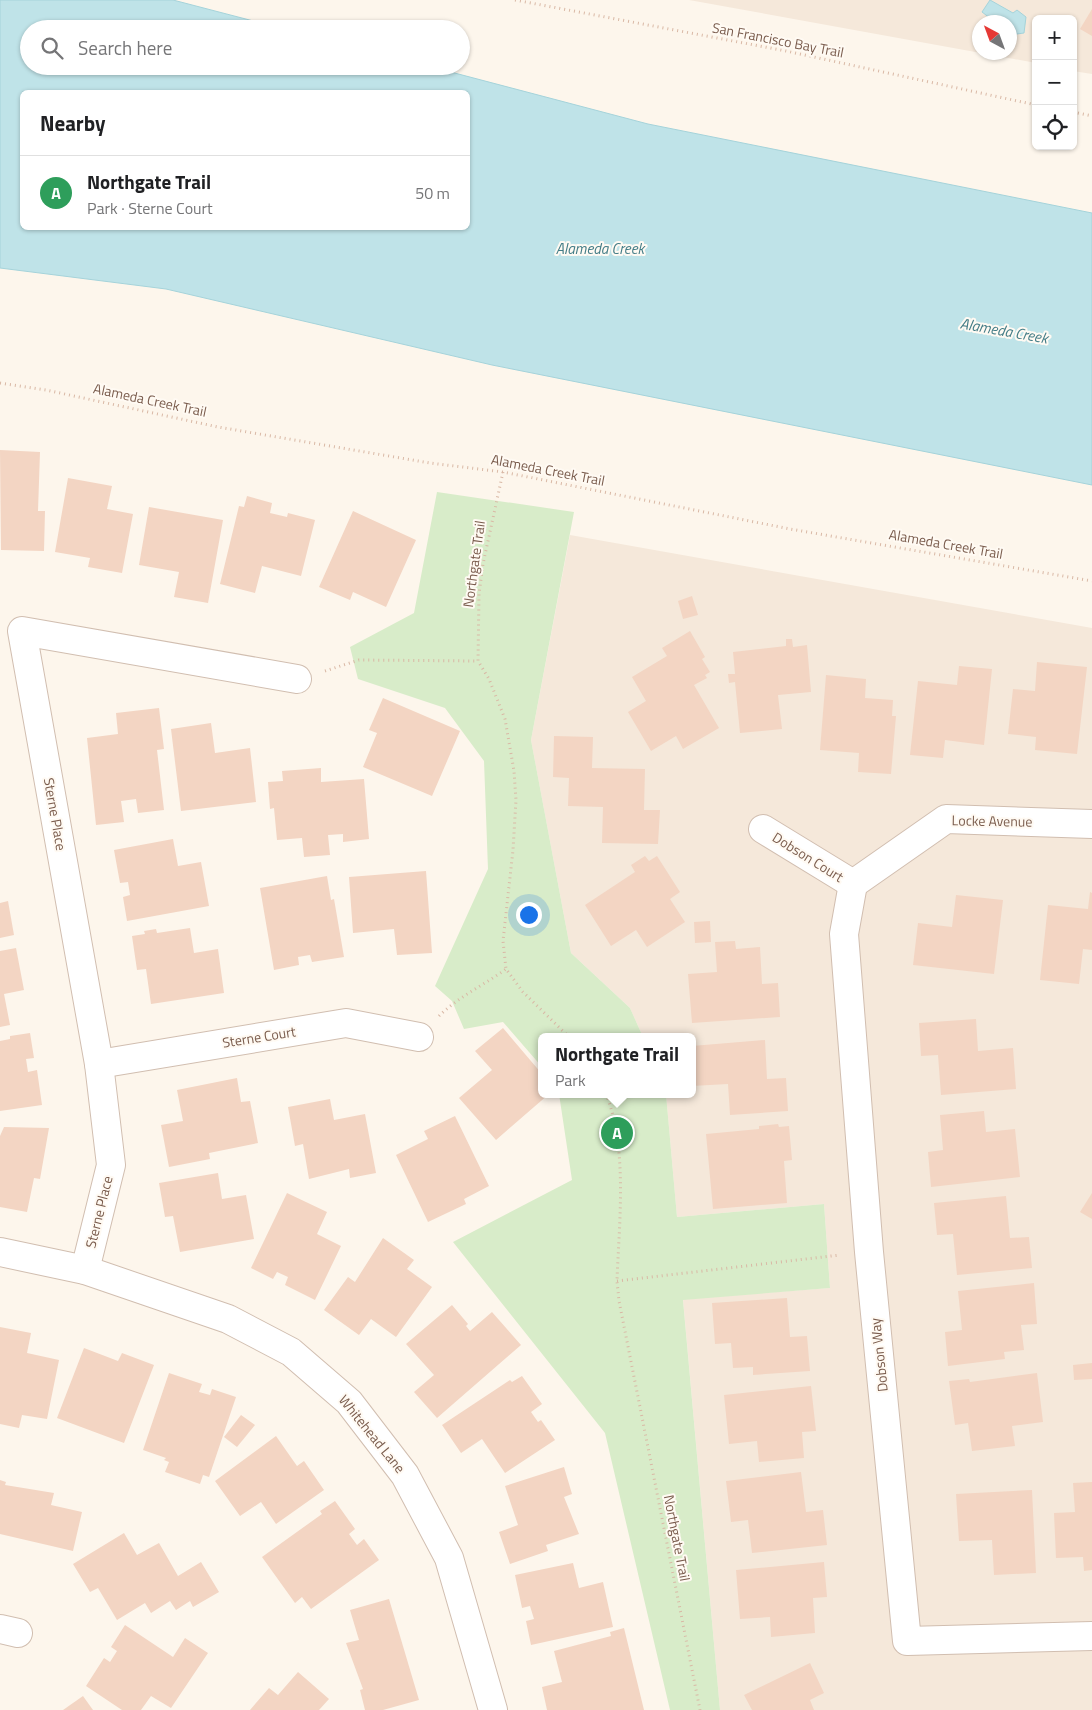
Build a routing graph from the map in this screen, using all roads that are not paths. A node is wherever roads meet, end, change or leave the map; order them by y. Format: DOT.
graph roads {
  1 [pos="297,679"];
  2 [pos="1092,824"];
  3 [pos="763,829"];
  4 [pos="852,884"];
  5 [pos="419,1037"];
  6 [pos="99,1064"];
  7 [pos="0,1252"];
  8 [pos="85,1270"];
  9 [pos="1092,1636"];
  10 [pos="493,1710"];
  1 -- 6 [label="street, Sterne Place"];
  2 -- 4 [label="street, Locke Avenue"];
  3 -- 4 [label="street, Dobson Court"];
  4 -- 9 [label="street, Dobson Way"];
  5 -- 6 [label="street, Sterne Court"];
  6 -- 8 [label="street, Sterne Place"];
  7 -- 8 [label="street, Whitehead Lane"];
  8 -- 10 [label="street, Whitehead Lane"];
}
